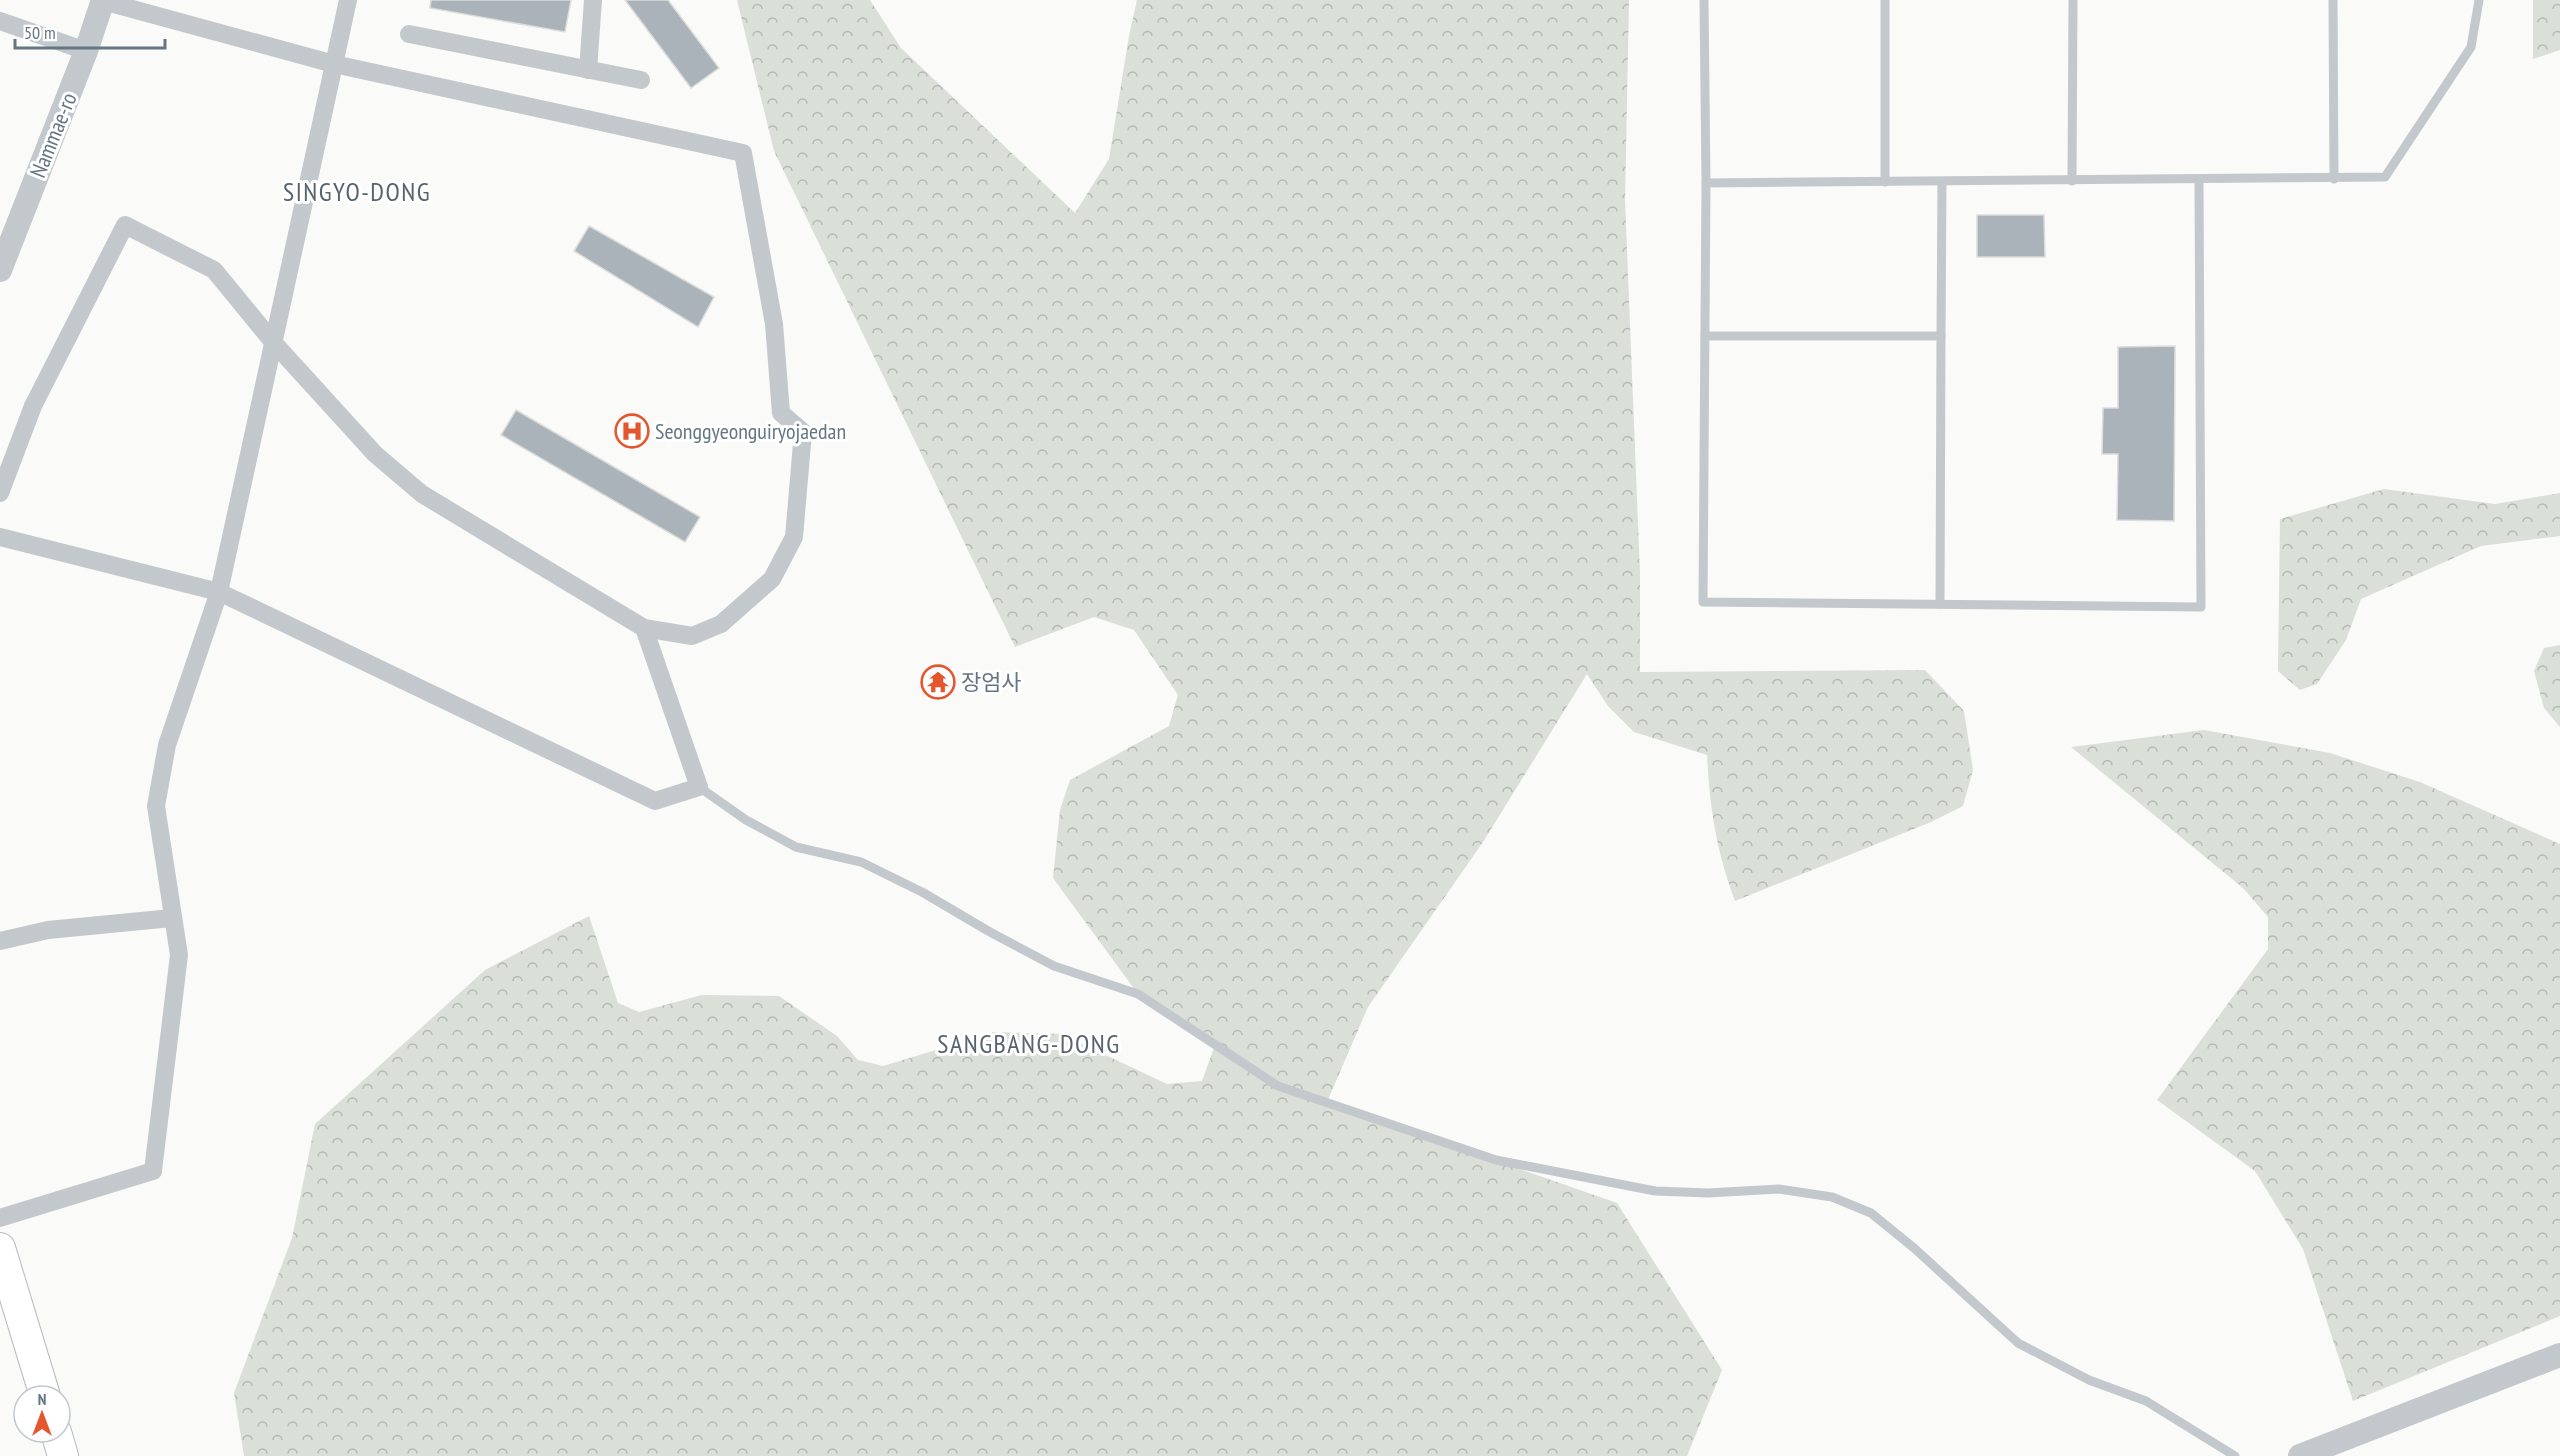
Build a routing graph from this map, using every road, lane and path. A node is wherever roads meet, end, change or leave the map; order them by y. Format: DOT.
graph roads {
  1 [pos="348,0"];
  2 [pos="593,0"];
  3 [pos="1704,0"];
  4 [pos="1885,0"];
  5 [pos="2073,0"];
  6 [pos="2333,0"];
  7 [pos="2479,0"];
  8 [pos="103,1"];
  9 [pos="1,20"];
  10 [pos="409,34"];
  11 [pos="86,51"];
  12 [pos="334,64"];
  13 [pos="588,70"];
  14 [pos="641,80"];
  15 [pos="2334,179"];
  16 [pos="2199,180"];
  17 [pos="2072,181"];
  18 [pos="1885,182"];
  19 [pos="1942,182"];
  20 [pos="1706,183"];
  21 [pos="0,270"];
  22 [pos="1705,336"];
  23 [pos="1941,336"];
  24 [pos="273,342"];
  25 [pos="0,493"];
  26 [pos="0,537"];
  27 [pos="219,592"];
  28 [pos="1940,604"];
  29 [pos="644,628"];
  30 [pos="699,787"];
  31 [pos="172,918"];
  32 [pos="0,941"];
  33 [pos="0,1218"];
  34 [pos="0,1248"];
  35 [pos="2560,1355"];
  36 [pos="41,1384"];
  37 [pos="2235,1456"];
  38 [pos="2300,1456"];
  1 -- 12 [label="street"];
  2 -- 13 [label="street"];
  3 -- 20 [label="lane"];
  4 -- 18 [label="lane"];
  5 -- 17 [label="lane"];
  6 -- 15 [label="lane"];
  7 -- 15 [label="lane"];
  8 -- 11 [label="street, Nammae-ro"];
  8 -- 12 [label="street"];
  9 -- 11 [label="street"];
  10 -- 13 [label="street"];
  11 -- 21 [label="street, Nammae-ro"];
  12 -- 24 [label="street"];
  12 -- 29 [label="street"];
  13 -- 14 [label="street"];
  15 -- 16 [label="lane"];
  16 -- 17 [label="lane"];
  16 -- 28 [label="lane"];
  17 -- 19 [label="lane"];
  18 -- 19 [label="lane"];
  18 -- 20 [label="lane"];
  19 -- 23 [label="lane"];
  20 -- 22 [label="lane"];
  22 -- 23 [label="lane"];
  22 -- 28 [label="lane"];
  23 -- 28 [label="lane"];
  24 -- 25 [label="street"];
  24 -- 27 [label="street"];
  24 -- 29 [label="street"];
  26 -- 27 [label="street"];
  27 -- 30 [label="street"];
  27 -- 31 [label="street"];
  29 -- 30 [label="street"];
  30 -- 37 [label="lane"];
  31 -- 32 [label="street"];
  31 -- 33 [label="street"];
  34 -- 36 [label="main road"];
  35 -- 38 [label="street"];
}
